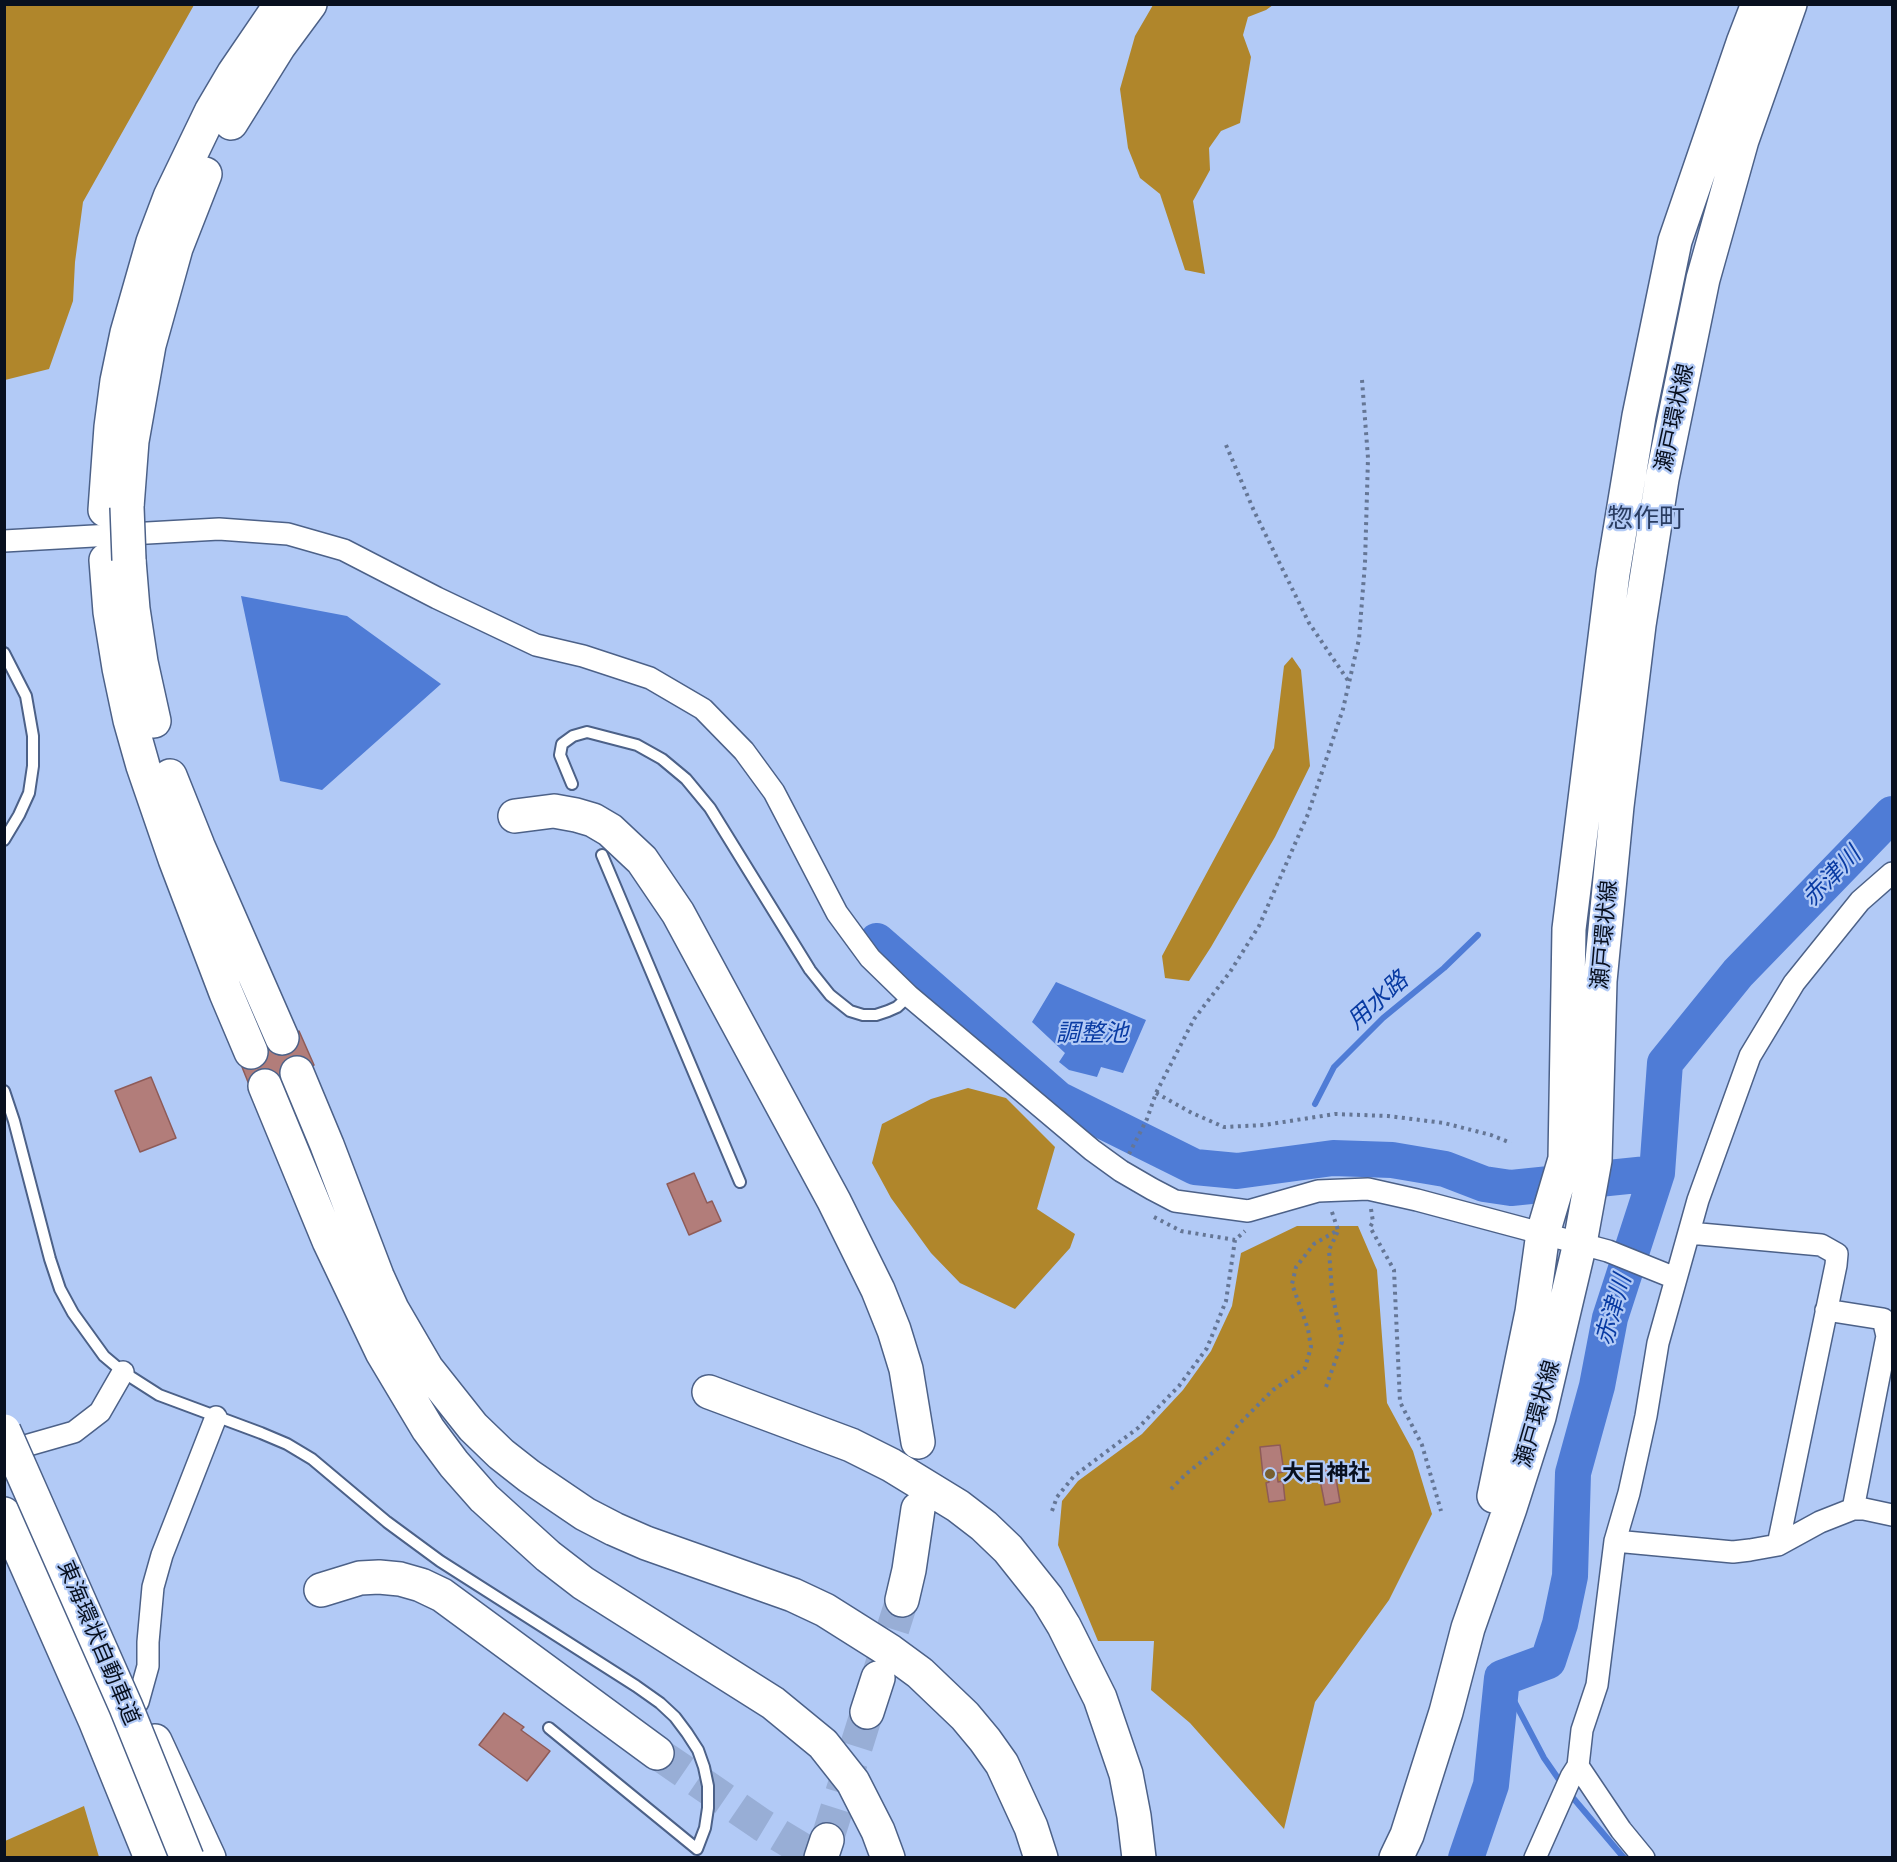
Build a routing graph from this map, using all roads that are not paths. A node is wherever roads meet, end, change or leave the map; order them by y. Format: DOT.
graph roads {
  1 [pos="281,4"];
  2 [pos="310,4"];
  3 [pos="1758,4"];
  4 [pos="1790,4"];
  5 [pos="116,508"];
  6 [pos="4,540"];
  7 [pos="117,560"];
  8 [pos="4,652"];
  9 [pos="572,784"];
  10 [pos="515,816"];
  11 [pos="4,840"];
  12 [pos="602,855"];
  13 [pos="1893,873"];
  14 [pos="909,996"];
  15 [pos="282,1038"];
  16 [pos="251,1052"];
  17 [pos="297,1072"];
  18 [pos="265,1086"];
  19 [pos="4,1091"];
  20 [pos="1580,1160"];
  21 [pos="740,1182"];
  22 [pos="1543,1233"];
  23 [pos="1689,1233"];
  24 [pos="1594,1247"];
  25 [pos="1675,1278"];
  26 [pos="1826,1310"];
  27 [pos="123,1372"];
  28 [pos="709,1392"];
  29 [pos="216,1417"];
  30 [pos="4,1431"];
  31 [pos="918,1442"];
  32 [pos="4,1452"];
  33 [pos="31,1489"];
  34 [pos="918,1509"];
  35 [pos="1853,1509"];
  36 [pos="4,1514"];
  37 [pos="1893,1515"];
  38 [pos="4,1526"];
  39 [pos="1615,1541"];
  40 [pos="1778,1545"];
  41 [pos="321,1590"];
  42 [pos="902,1600"];
  43 [pos="878,1678"];
  44 [pos="138,1702"];
  45 [pos="867,1712"];
  46 [pos="798,1722"];
  47 [pos="549,1728"];
  48 [pos="657,1753"];
  49 [pos="1574,1772"];
  50 [pos="140,1857"];
  51 [pos="151,1857"];
  52 [pos="187,1857"];
  53 [pos="209,1857"];
  54 [pos="863,1857"];
  55 [pos="888,1857"];
  56 [pos="1041,1857"];
  57 [pos="1139,1857"];
  58 [pos="1389,1857"];
  59 [pos="1396,1857"];
  60 [pos="1535,1857"];
  61 [pos="1644,1857"];
  1 -- 5 [label="main road"];
  2 -- 5 [label="main road"];
  3 -- 20 [label="main road, 瀬戸環状線"];
  4 -- 20 [label="main road, 瀬戸環状線"];
  5 -- 7 [label="main road"];
  6 -- 14 [label="street"];
  7 -- 15 [label="main road"];
  7 -- 16 [label="main road"];
  8 -- 11 [label="lane"];
  9 -- 14 [label="lane"];
  10 -- 31 [label="main road"];
  12 -- 21 [label="lane"];
  13 -- 23 [label="street"];
  14 -- 22 [label="street"];
  17 -- 56 [label="main road"];
  18 -- 46 [label="main road"];
  19 -- 27 [label="lane"];
  20 -- 22 [label="main road, 瀬戸環状線"];
  20 -- 24 [label="main road, 瀬戸環状線"];
  22 -- 24 [label="street"];
  22 -- 58 [label="main road, 瀬戸環状線"];
  23 -- 25 [label="street"];
  23 -- 26 [label="street"];
  24 -- 25 [label="street"];
  24 -- 59 [label="main road, 瀬戸環状線"];
  25 -- 39 [label="street"];
  26 -- 35 [label="street"];
  26 -- 40 [label="street"];
  27 -- 29 [label="lane"];
  27 -- 32 [label="street"];
  28 -- 57 [label="main road"];
  29 -- 44 [label="street"];
  29 -- 47 [label="lane"];
  30 -- 33 [label="main road, 東海環状自動車道, bridge"];
  33 -- 52 [label="main road, 東海環状自動車道, bridge"];
  33 -- 53 [label="main road, bridge"];
  34 -- 42 [label="main road"];
  35 -- 37 [label="street"];
  35 -- 40 [label="street"];
  36 -- 51 [label="main road, 東海環状自動車道"];
  38 -- 50 [label="main road"];
  39 -- 40 [label="street"];
  39 -- 49 [label="street"];
  41 -- 48 [label="main road"];
  43 -- 45 [label="main road"];
  46 -- 54 [label="main road"];
  46 -- 55 [label="main road"];
  49 -- 60 [label="street"];
  49 -- 61 [label="street"];
}
